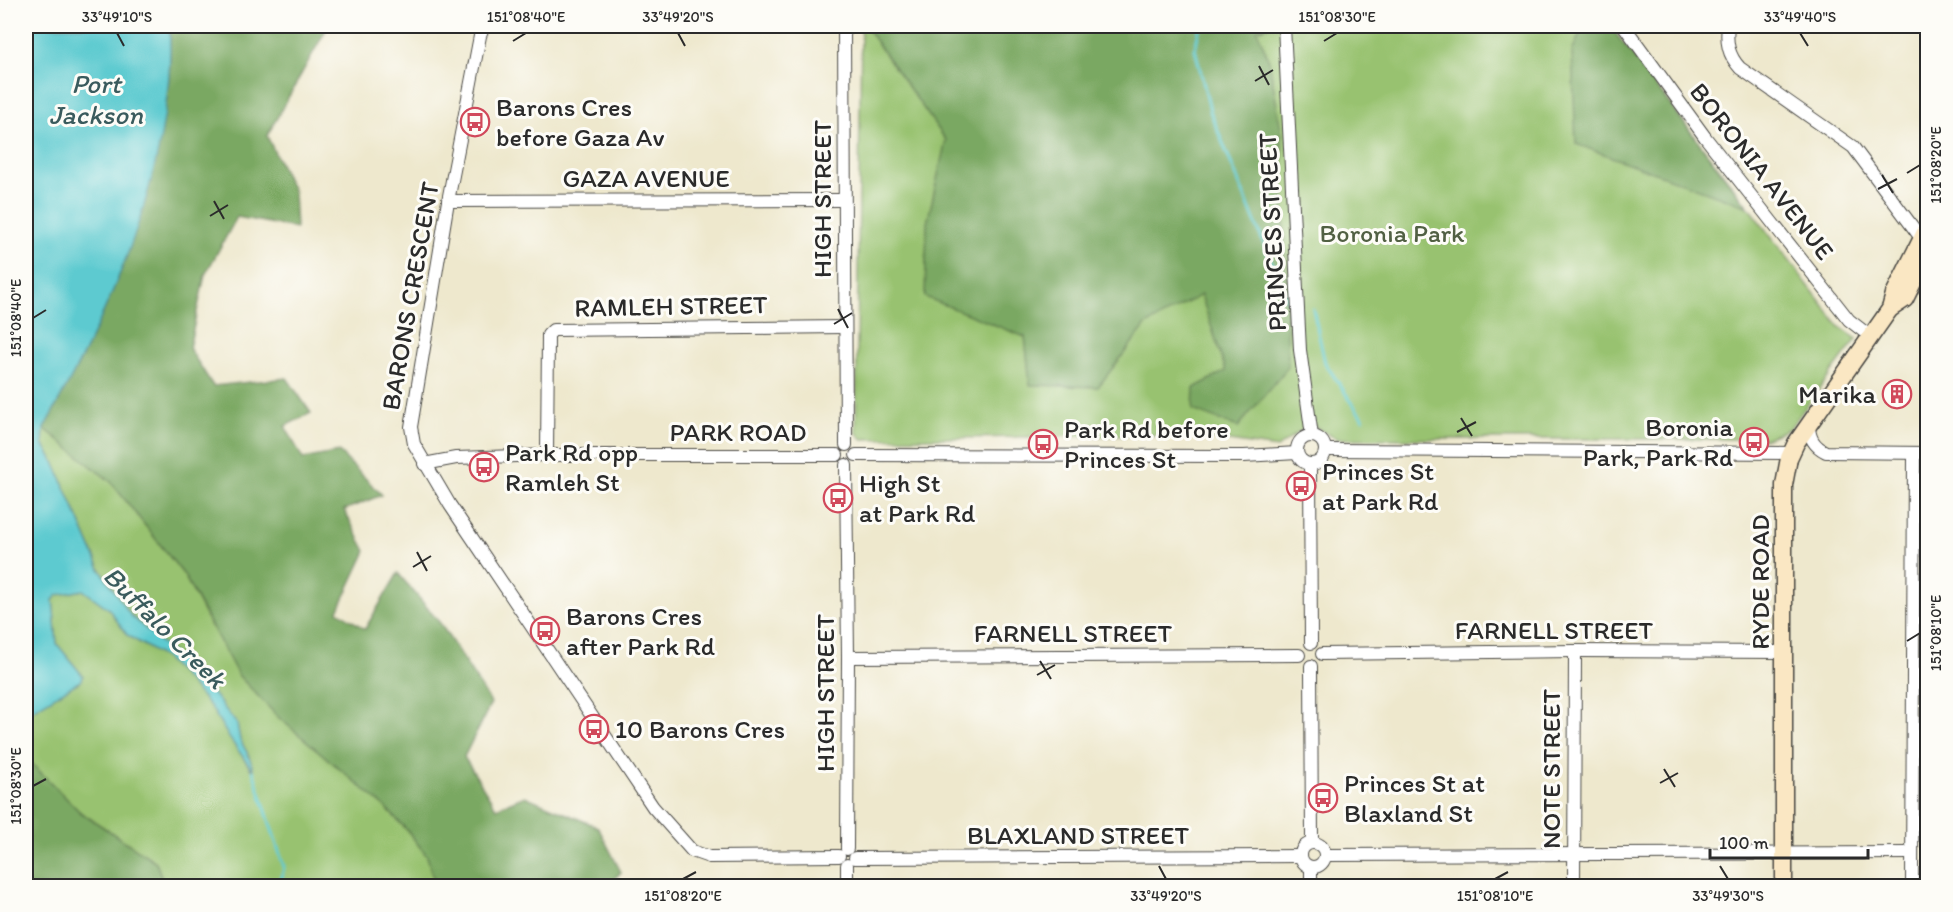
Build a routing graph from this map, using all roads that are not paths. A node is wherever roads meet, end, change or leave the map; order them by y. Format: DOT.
graph roads {
  1 [pos="484,26"];
  2 [pos="844,26"];
  3 [pos="1284,26"];
  4 [pos="1624,26"];
  5 [pos="1728,26"];
  6 [pos="844,200"];
  7 [pos="448,201"];
  8 [pos="1926,238"];
  9 [pos="844,327"];
  10 [pos="1871,337"];
  11 [pos="1809,425"];
  12 [pos="1312,436"];
  13 [pos="846,445"];
  14 [pos="1325,450"];
  15 [pos="1297,453"];
  16 [pos="1791,453"];
  17 [pos="1914,453"];
  18 [pos="1928,453"];
  19 [pos="547,455"];
  20 [pos="837,455"];
  21 [pos="856,455"];
  22 [pos="424,464"];
  23 [pos="846,465"];
  24 [pos="1310,465"];
  25 [pos="1311,642"];
  26 [pos="1575,651"];
  27 [pos="1785,652"];
  28 [pos="1322,654"];
  29 [pos="1299,655"];
  30 [pos="848,657"];
  31 [pos="1311,666"];
  32 [pos="1312,843"];
  33 [pos="692,851"];
  34 [pos="1784,853"];
  35 [pos="1912,854"];
  36 [pos="1325,855"];
  37 [pos="1300,856"];
  38 [pos="1573,856"];
  39 [pos="847,857"];
  40 [pos="1311,867"];
  41 [pos="847,886"];
  42 [pos="1311,886"];
  43 [pos="1574,886"];
  44 [pos="1784,886"];
  45 [pos="1912,886"];
  1 -- 7 [label="street, BARONS CRESCENT"];
  2 -- 6 [label="street, HIGH STREET"];
  3 -- 12 [label="street, PRINCES STREET"];
  4 -- 10 [label="street, BORONIA AVENUE"];
  5 -- 8 [label="street"];
  6 -- 7 [label="street, GAZA AVENUE"];
  6 -- 9 [label="street, HIGH STREET"];
  7 -- 22 [label="street, BARONS CRESCENT"];
  8 -- 10 [label="main road, RYDE ROAD"];
  9 -- 13 [label="street, HIGH STREET"];
  9 -- 19 [label="street, RAMLEH STREET"];
  10 -- 11 [label="main road, RYDE ROAD"];
  11 -- 16 [label="main road, RYDE ROAD"];
  11 -- 17 [label="street"];
  12 -- 14 [label="street"];
  12 -- 15 [label="street"];
  13 -- 20 [label="street"];
  13 -- 21 [label="street"];
  14 -- 16 [label="street"];
  14 -- 24 [label="street"];
  15 -- 21 [label="street"];
  15 -- 24 [label="street"];
  16 -- 27 [label="main road, RYDE ROAD"];
  17 -- 18 [label="street"];
  17 -- 35 [label="street"];
  19 -- 20 [label="street, PARK ROAD"];
  19 -- 22 [label="street, PARK ROAD"];
  20 -- 23 [label="street"];
  21 -- 23 [label="street"];
  22 -- 33 [label="street, BARONS CRESCENT"];
  23 -- 30 [label="street, HIGH STREET"];
  24 -- 25 [label="street"];
  25 -- 28 [label="street"];
  25 -- 29 [label="street"];
  26 -- 27 [label="street, FARNELL STREET"];
  26 -- 28 [label="street, FARNELL STREET"];
  26 -- 38 [label="street, NOTE STREET"];
  27 -- 34 [label="main road, RYDE ROAD"];
  28 -- 31 [label="street"];
  29 -- 30 [label="street, FARNELL STREET"];
  29 -- 31 [label="street"];
  30 -- 39 [label="street, HIGH STREET"];
  31 -- 32 [label="street"];
  32 -- 36 [label="street"];
  32 -- 37 [label="street"];
  33 -- 39 [label="street, BLAXLAND STREET"];
  34 -- 35 [label="street"];
  34 -- 38 [label="street"];
  34 -- 44 [label="main road, RYDE ROAD"];
  35 -- 45 [label="street"];
  36 -- 38 [label="street"];
  36 -- 40 [label="street"];
  37 -- 39 [label="street, BLAXLAND STREET"];
  37 -- 40 [label="street"];
  38 -- 43 [label="street, NOTE STREET"];
  39 -- 41 [label="street, HIGH STREET"];
  40 -- 42 [label="street"];
}
